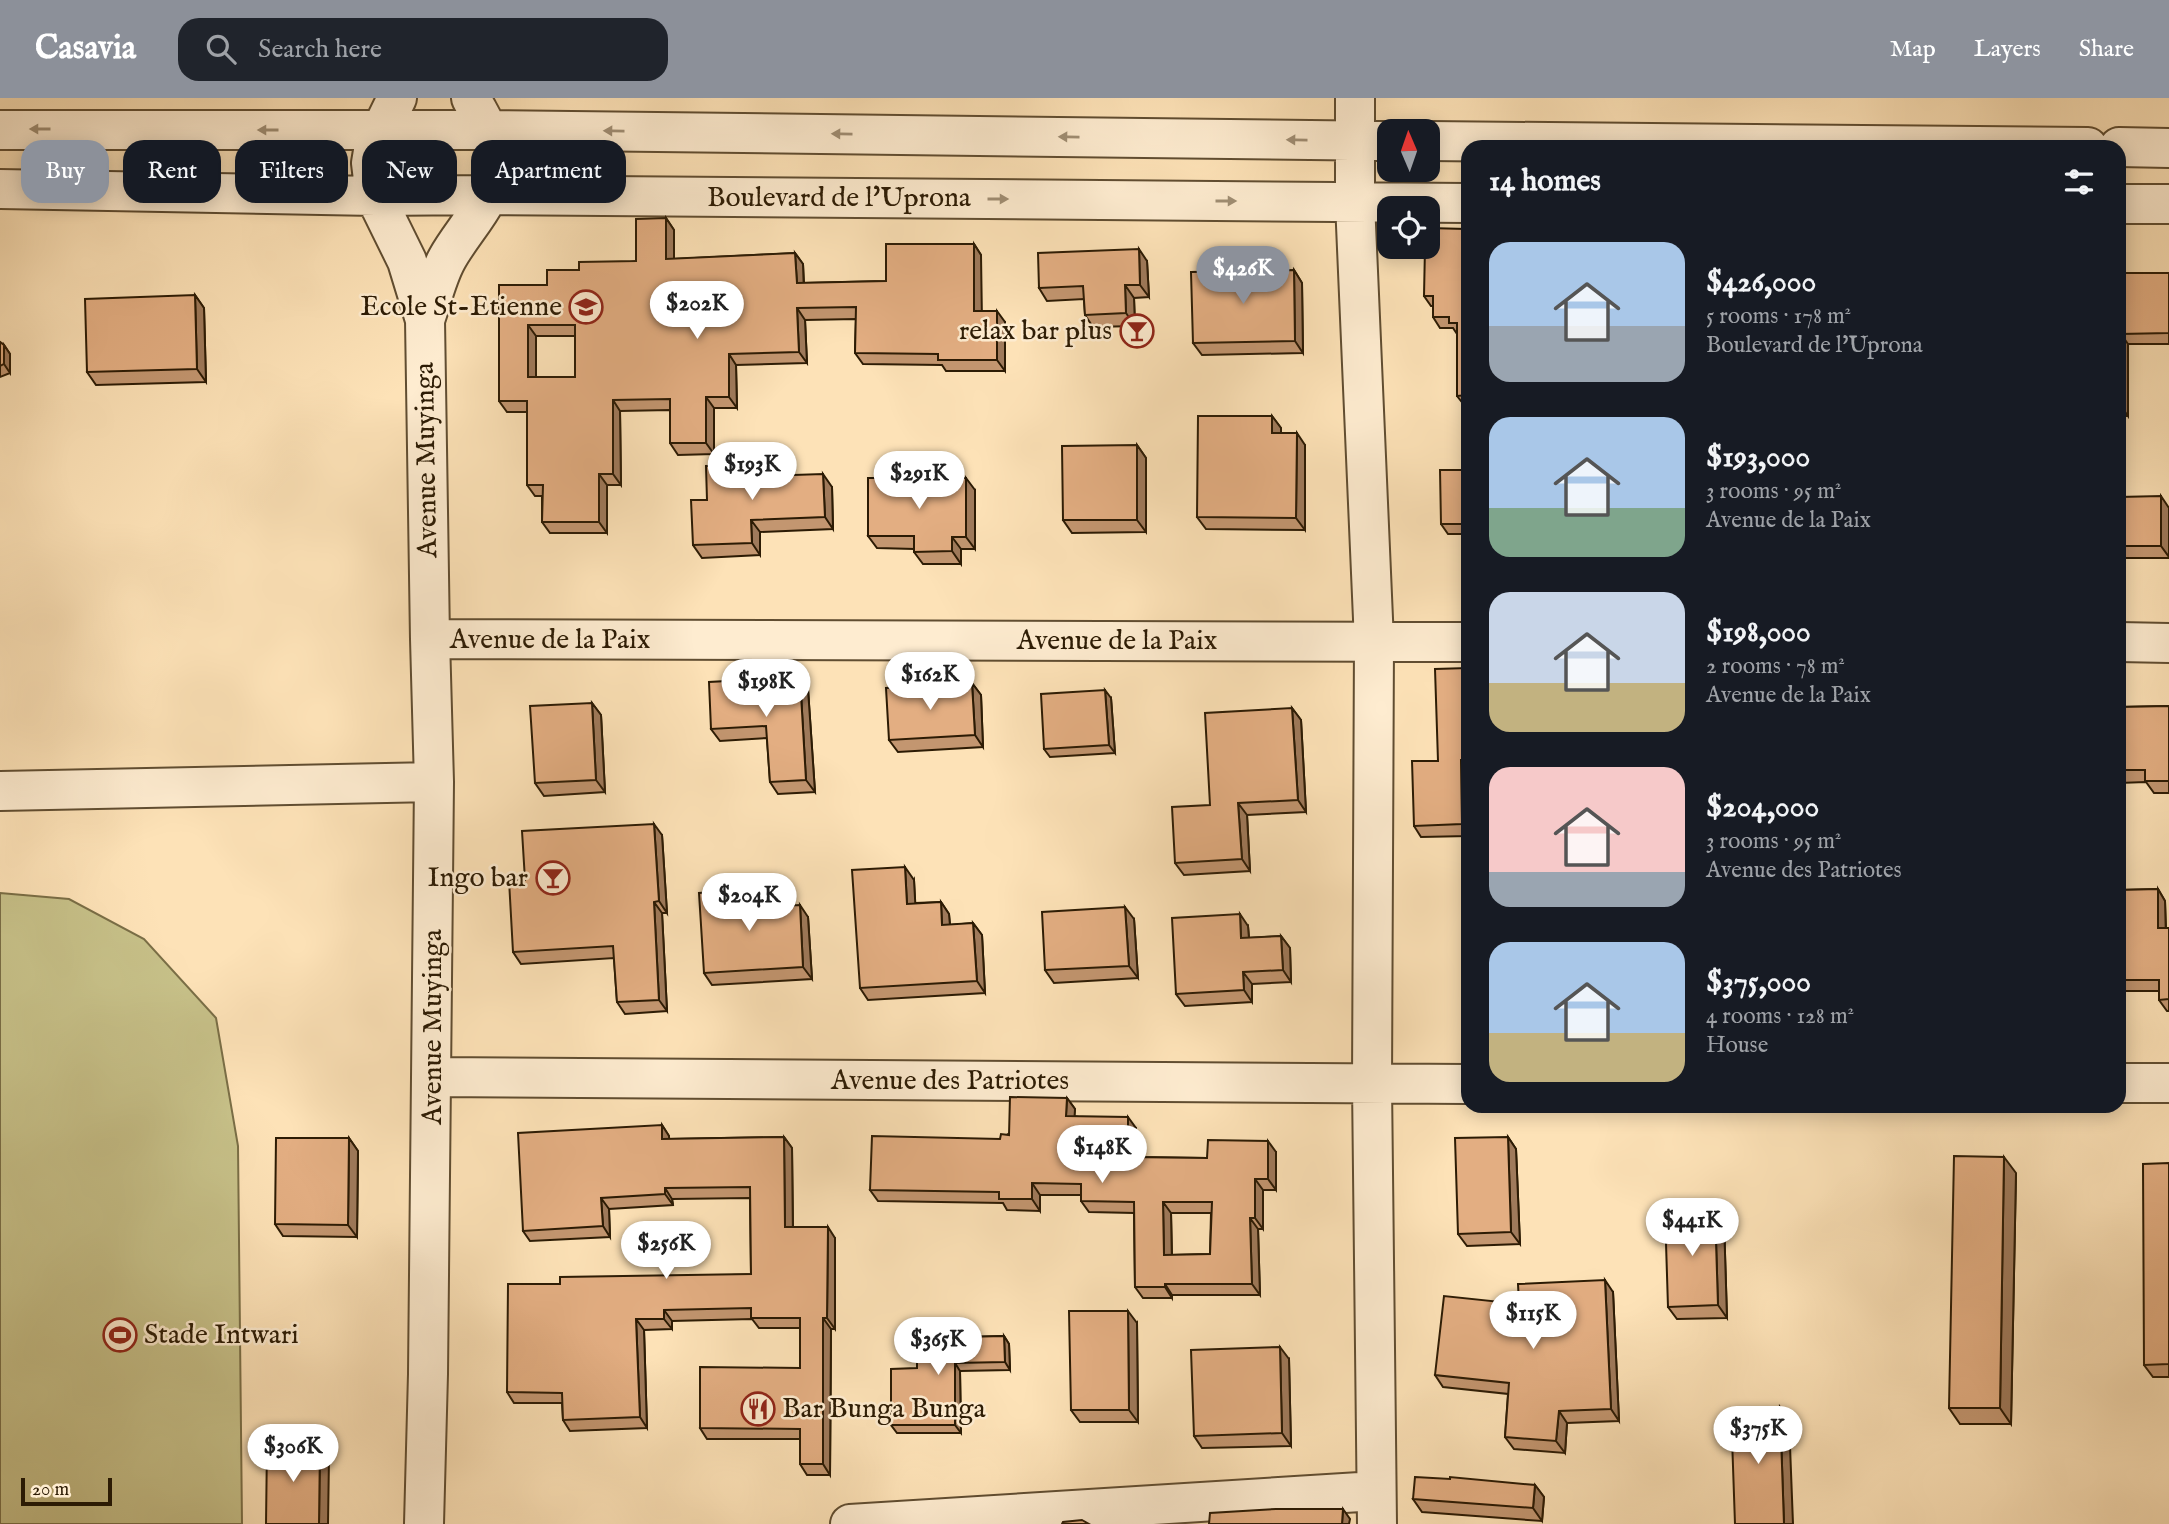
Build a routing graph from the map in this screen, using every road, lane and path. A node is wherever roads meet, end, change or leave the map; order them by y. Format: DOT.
graph roads {
  1 [pos="1355,98"];
  2 [pos="389,114"];
  3 [pos="479,114"];
  4 [pos="0,130"];
  5 [pos="376,140"];
  6 [pos="489,140"];
  7 [pos="1372,141"];
  8 [pos="1440,141"];
  9 [pos="1461,141"];
  10 [pos="2126,147"];
  11 [pos="2169,148"];
  12 [pos="0,189"];
  13 [pos="362,196"];
  14 [pos="626,196"];
  15 [pos="1355,202"];
  16 [pos="1461,202"];
  17 [pos="378,203"];
  18 [pos="484,203"];
  19 [pos="2126,204"];
  20 [pos="2169,204"];
  21 [pos="425,320"];
  22 [pos="430,639"];
  23 [pos="1374,642"];
  24 [pos="1461,642"];
  25 [pos="2126,642"];
  26 [pos="2169,643"];
  27 [pos="434,782"];
  28 [pos="0,792"];
  29 [pos="432,1077"];
  30 [pos="2126,1083"];
  31 [pos="2169,1083"];
  32 [pos="1372,1084"];
  33 [pos="1461,1084"];
  34 [pos="1377,1507"];
  35 [pos="424,1524"];
  36 [pos="850,1524"];
  1 -- 7 [label="street"];
  2 -- 3 [label="street"];
  2 -- 4 [label="street, one-way"];
  2 -- 5 [label="street"];
  3 -- 6 [label="street"];
  7 -- 3 [label="street, one-way"];
  7 -- 15 [label="street"];
  8 -- 9 [label="street"];
  10 -- 11 [label="street"];
  12 -- 13 [label="street, Boulevard de l'Uprona"];
  14 -- 15 [label="street, Boulevard de l'Uprona, one-way"];
  15 -- 16 [label="street, Boulevard de l'Uprona"];
  15 -- 23 [label="street"];
  17 -- 21 [label="street, Avenue Muyinga"];
  18 -- 21 [label="street, Avenue Muyinga"];
  19 -- 20 [label="street"];
  21 -- 22 [label="street, Avenue Muyinga"];
  22 -- 23 [label="street, Avenue de la Paix"];
  22 -- 27 [label="street, Avenue Muyinga"];
  23 -- 24 [label="street, Avenue de la Paix"];
  23 -- 32 [label="street"];
  25 -- 26 [label="street"];
  27 -- 28 [label="street"];
  27 -- 29 [label="street, Avenue Muyinga"];
  29 -- 32 [label="street, Avenue des Patriotes"];
  29 -- 35 [label="street, Avenue Muyinga"];
  30 -- 31 [label="street"];
  32 -- 33 [label="street, Avenue des Patriotes"];
  32 -- 34 [label="street"];
  34 -- 36 [label="street"];
}
